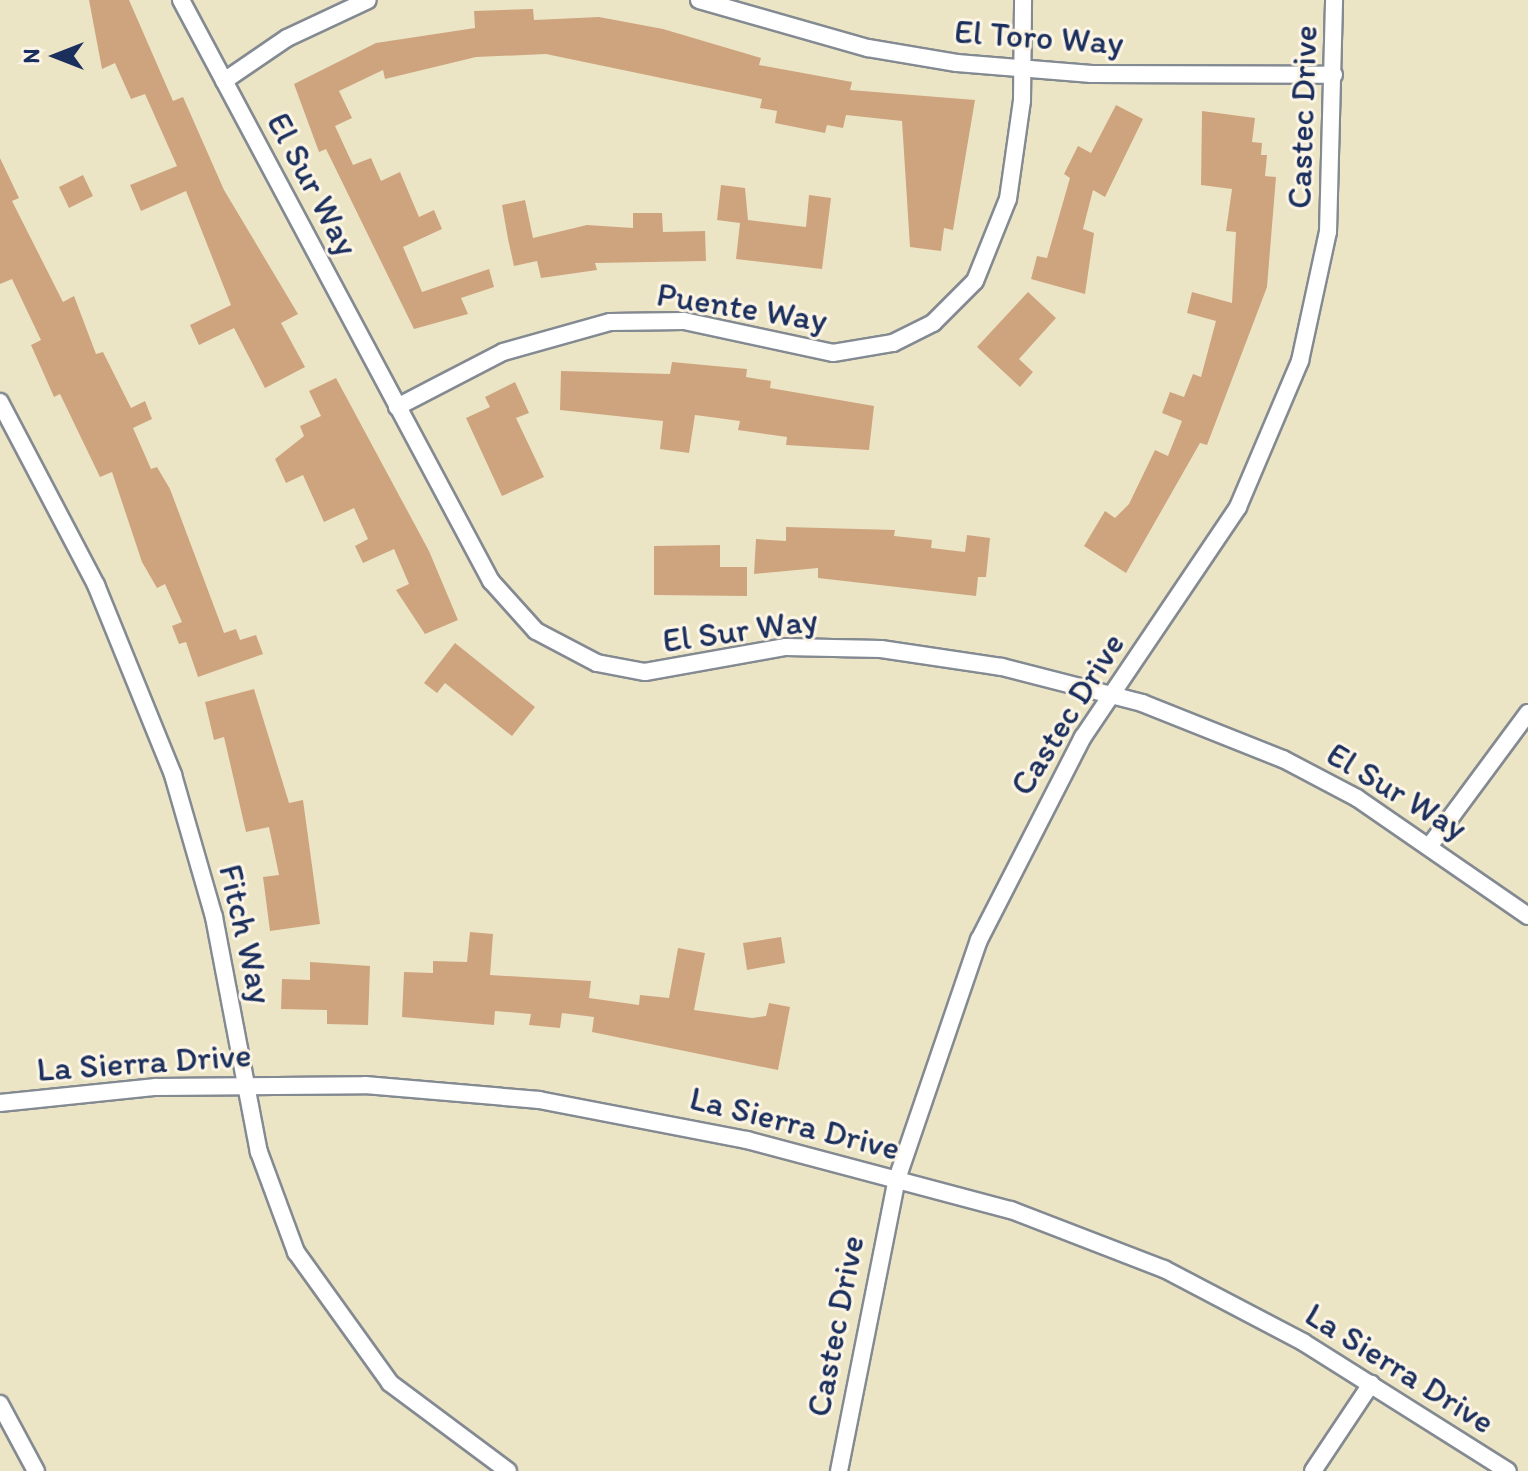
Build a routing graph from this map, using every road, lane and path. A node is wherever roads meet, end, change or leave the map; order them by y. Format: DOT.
graph roads {
  1 [pos="181,0"];
  2 [pos="368,0"];
  3 [pos="699,0"];
  4 [pos="1023,0"];
  5 [pos="1334,0"];
  6 [pos="1022,70"];
  7 [pos="1334,75"];
  8 [pos="224,81"];
  9 [pos="0,402"];
  10 [pos="397,407"];
  11 [pos="1109,695"];
  12 [pos="1528,713"];
  13 [pos="1431,844"];
  14 [pos="1528,916"];
  15 [pos="245,1084"];
  16 [pos="0,1103"];
  17 [pos="897,1179"];
  18 [pos="1371,1384"];
  19 [pos="0,1404"];
  20 [pos="36,1471"];
  21 [pos="508,1471"];
  22 [pos="839,1471"];
  23 [pos="1313,1471"];
  24 [pos="1508,1471"];
  1 -- 8 [label="street, El Sur Way"];
  2 -- 8 [label="street"];
  3 -- 6 [label="street, El Toro Way"];
  4 -- 6 [label="street, Puente Way"];
  5 -- 7 [label="street, Castec Drive"];
  6 -- 7 [label="street, El Toro Way"];
  6 -- 10 [label="street, Puente Way"];
  7 -- 11 [label="street, Castec Drive"];
  8 -- 10 [label="street, El Sur Way"];
  9 -- 15 [label="street, Fitch Way"];
  10 -- 11 [label="street, El Sur Way"];
  11 -- 13 [label="street, El Sur Way"];
  11 -- 17 [label="street, Castec Drive"];
  12 -- 13 [label="street"];
  13 -- 14 [label="street, El Sur Way"];
  15 -- 16 [label="street, La Sierra Drive"];
  15 -- 17 [label="street, La Sierra Drive"];
  15 -- 21 [label="street, Fitch Way"];
  17 -- 18 [label="street, La Sierra Drive"];
  17 -- 22 [label="street, Castec Drive"];
  18 -- 23 [label="street"];
  18 -- 24 [label="street, La Sierra Drive"];
  19 -- 20 [label="street"];
}
